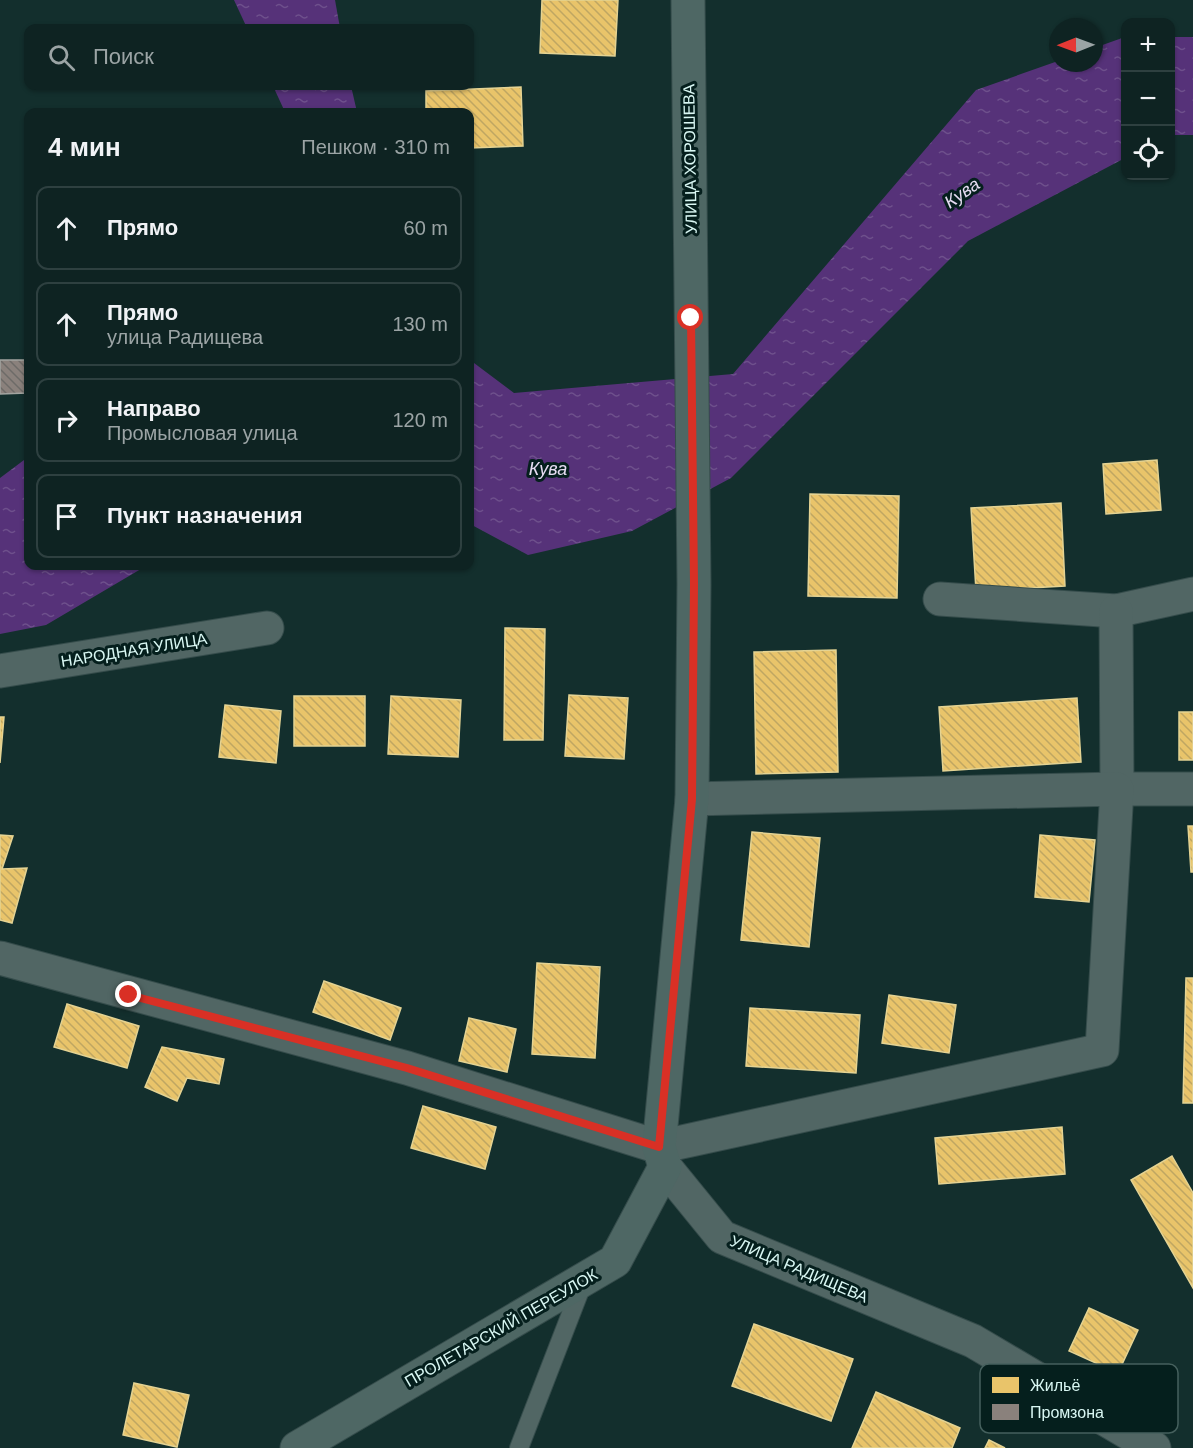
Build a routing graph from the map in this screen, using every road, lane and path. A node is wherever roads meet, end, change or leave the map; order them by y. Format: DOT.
graph roads {
  1 [pos="688,0"];
  2 [pos="1193,594"];
  3 [pos="940,599"];
  4 [pos="1116,611"];
  5 [pos="267,628"];
  6 [pos="0,671"];
  7 [pos="1117,789"];
  8 [pos="1193,789"];
  9 [pos="692,799"];
  10 [pos="0,958"];
  11 [pos="662,1157"];
  12 [pos="585,1278"];
  13 [pos="1012,1364"];
  14 [pos="1129,1433"];
  15 [pos="297,1448"];
  16 [pos="519,1448"];
  17 [pos="1154,1448"];
  1 -- 9 [label="street, УЛИЦА ХОРОШЕВА"];
  2 -- 4 [label="street"];
  3 -- 4 [label="street"];
  4 -- 7 [label="street"];
  5 -- 6 [label="street, НАРОДНАЯ УЛИЦА"];
  7 -- 8 [label="street"];
  7 -- 9 [label="street"];
  7 -- 11 [label="street"];
  9 -- 11 [label="street"];
  10 -- 11 [label="street"];
  11 -- 12 [label="street, ПРОЛЕТАРСКИЙ ПЕРЕУЛОК"];
  11 -- 13 [label="street, УЛИЦА РАДИЩЕВА"];
  12 -- 15 [label="street, ПРОЛЕТАРСКИЙ ПЕРЕУЛОК"];
  12 -- 16 [label="lane"];
  14 -- 17 [label="street, УЛИЦА РАДИЩЕВА"];
}
